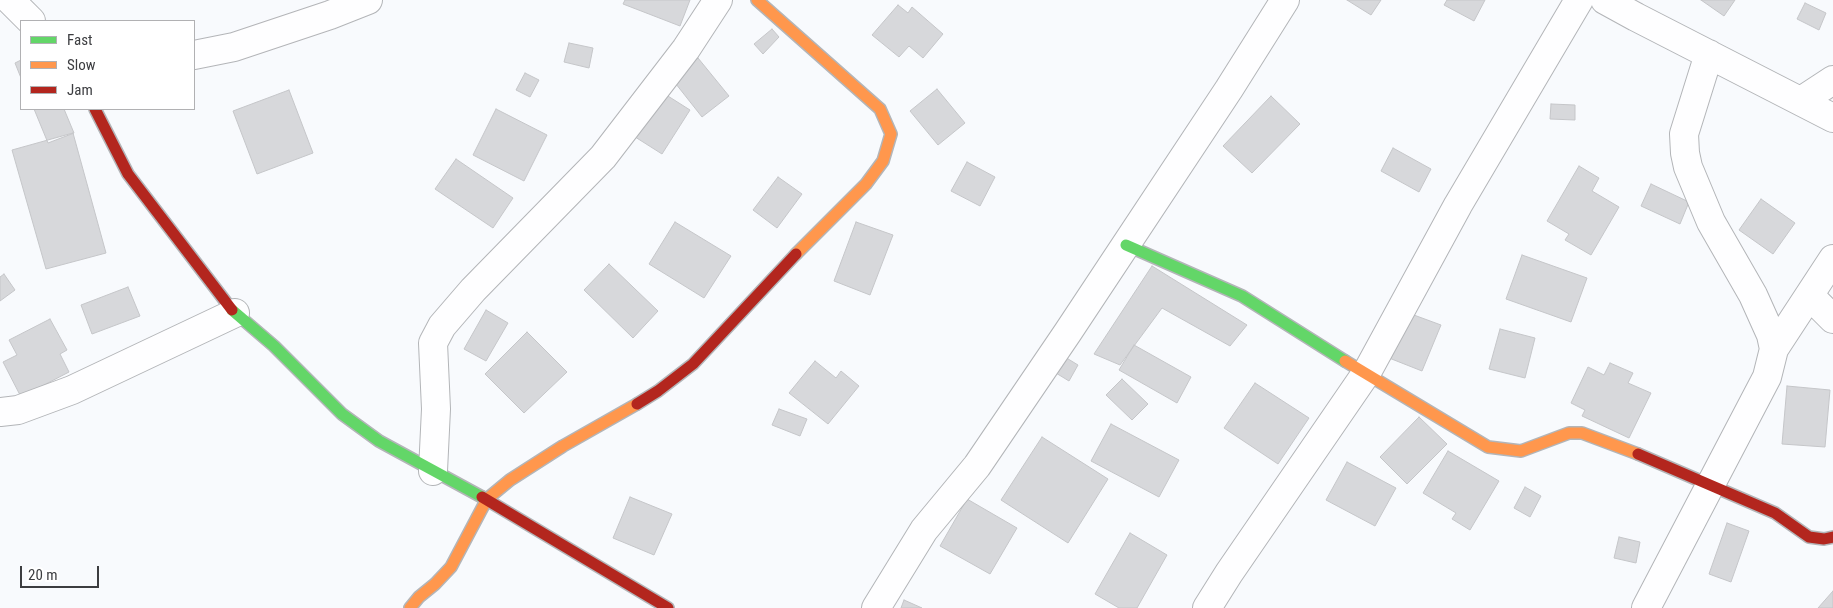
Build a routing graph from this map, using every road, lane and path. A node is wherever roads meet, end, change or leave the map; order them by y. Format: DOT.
graph roads {
  1 [pos="10,0"];
  2 [pos="368,0"];
  3 [pos="718,0"];
  4 [pos="757,0"];
  5 [pos="1285,0"];
  6 [pos="1579,0"];
  7 [pos="1605,0"];
  8 [pos="30,20"];
  9 [pos="1710,54"];
  10 [pos="195,55"];
  11 [pos="1833,80"];
  12 [pos="1801,101"];
  13 [pos="96,110"];
  14 [pos="1833,118"];
  15 [pos="1126,245"];
  16 [pos="1833,259"];
  17 [pos="1810,296"];
  18 [pos="235,313"];
  19 [pos="1833,319"];
  20 [pos="1774,350"];
  21 [pos="1367,372"];
  22 [pos="0,412"];
  23 [pos="433,471"];
  24 [pos="1709,485"];
  25 [pos="487,499"];
  26 [pos="1833,536"];
  27 [pos="410,608"];
  28 [pos="668,608"];
  29 [pos="876,608"];
  30 [pos="1207,608"];
  31 [pos="1646,608"];
  1 -- 8 [label="street"];
  2 -- 10 [label="street"];
  3 -- 23 [label="street"];
  4 -- 25 [label="street"];
  5 -- 15 [label="street"];
  6 -- 21 [label="street"];
  7 -- 9 [label="street"];
  9 -- 12 [label="street"];
  9 -- 20 [label="street"];
  11 -- 12 [label="street"];
  12 -- 14 [label="street"];
  13 -- 18 [label="street"];
  15 -- 21 [label="street"];
  15 -- 29 [label="street"];
  16 -- 17 [label="street"];
  17 -- 19 [label="street"];
  17 -- 20 [label="street"];
  18 -- 22 [label="street"];
  18 -- 23 [label="street"];
  20 -- 24 [label="street"];
  21 -- 24 [label="street"];
  21 -- 30 [label="street"];
  23 -- 25 [label="street"];
  24 -- 26 [label="street"];
  24 -- 31 [label="street"];
  25 -- 27 [label="street"];
  25 -- 28 [label="street"];
}
